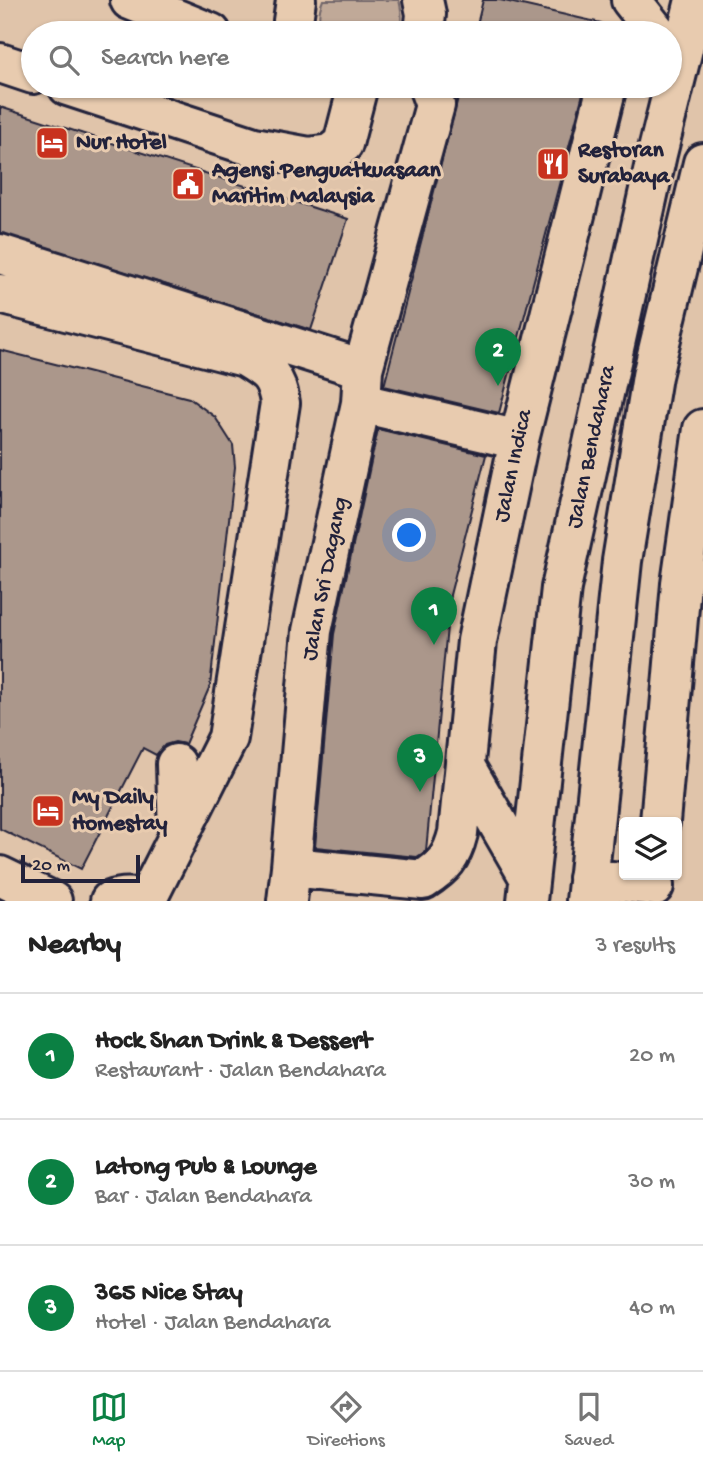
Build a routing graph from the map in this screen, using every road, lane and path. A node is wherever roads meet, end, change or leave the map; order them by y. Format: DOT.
graph roads {
  1 [pos="130,0"];
  2 [pos="296,0"];
  3 [pos="423,0"];
  4 [pos="630,0"];
  5 [pos="695,0"];
  6 [pos="182,21"];
  7 [pos="293,21"];
  8 [pos="425,21"];
  9 [pos="624,21"];
  10 [pos="647,21"];
  11 [pos="682,24"];
  12 [pos="0,63"];
  13 [pos="21,70"];
  14 [pos="105,98"];
  15 [pos="355,98"];
  16 [pos="432,98"];
  17 [pos="604,98"];
  18 [pos="663,98"];
  19 [pos="657,154"];
  20 [pos="703,166"];
  21 [pos="0,254"];
  22 [pos="703,261"];
  23 [pos="0,294"];
  24 [pos="667,306"];
  25 [pos="362,386"];
  26 [pos="703,429"];
  27 [pos="519,440"];
  28 [pos="692,585"];
  29 [pos="176,764"];
  30 [pos="466,768"];
  31 [pos="661,817"];
  32 [pos="178,841"];
  33 [pos="0,876"];
  34 [pos="289,884"];
  35 [pos="654,887"];
  36 [pos="528,889"];
  37 [pos="587,890"];
  38 [pos="52,901"];
  39 [pos="110,901"];
  40 [pos="146,901"];
  1 -- 6 [label="street"];
  2 -- 7 [label="street"];
  3 -- 8 [label="street"];
  4 -- 9 [label="street"];
  4 -- 10 [label="street"];
  5 -- 11 [label="street, Jalan Bendahara"];
  12 -- 13 [label="street"];
  14 -- 15 [label="street"];
  16 -- 25 [label="street, Jalan Sri Dagang"];
  17 -- 27 [label="street, Jalan Indica"];
  18 -- 19 [label="street, Jalan Bendahara"];
  19 -- 20 [label="street"];
  19 -- 36 [label="street, Jalan Bendahara"];
  20 -- 24 [label="street, Jalan Bendahara"];
  21 -- 25 [label="street"];
  22 -- 24 [label="street"];
  23 -- 32 [label="street"];
  24 -- 37 [label="street, Jalan Bendahara"];
  25 -- 27 [label="street"];
  25 -- 34 [label="street, Jalan Sri Dagang"];
  26 -- 28 [label="street"];
  27 -- 30 [label="street, Jalan Indica"];
  28 -- 31 [label="street"];
  29 -- 32 [label="street"];
  30 -- 34 [label="street, Jalan Sri Dagang"];
  30 -- 36 [label="street"];
  32 -- 40 [label="street"];
  33 -- 38 [label="street"];
  35 -- 37 [label="street"];
  39 -- 40 [label="street"];
}
